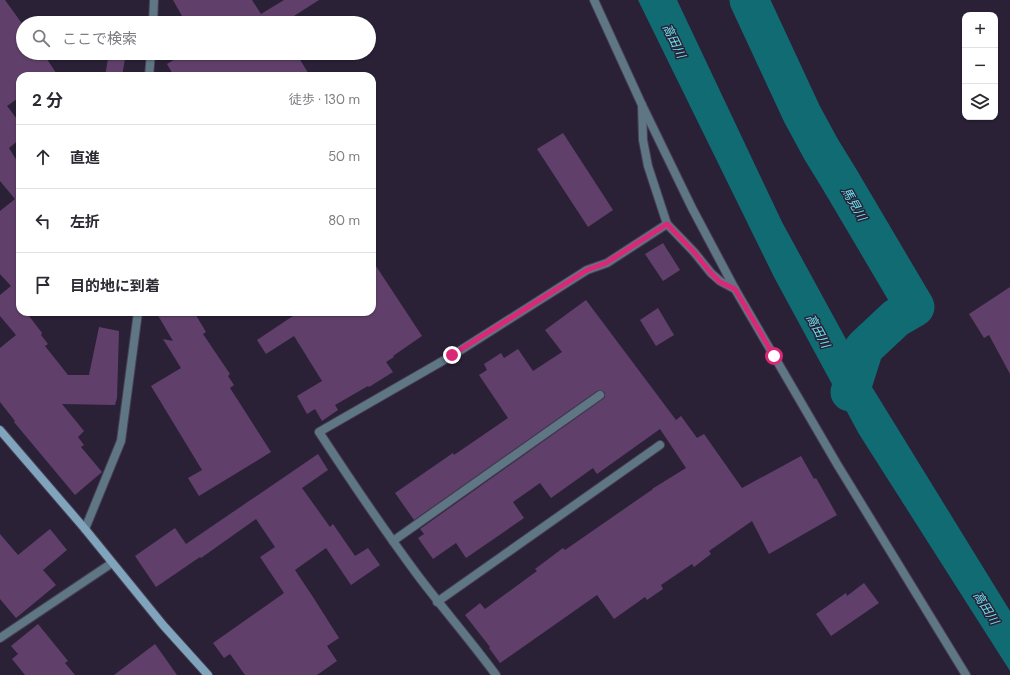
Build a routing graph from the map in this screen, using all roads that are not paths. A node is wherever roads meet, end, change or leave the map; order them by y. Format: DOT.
graph roads {
  1 [pos="154,0"];
  2 [pos="594,0"];
  3 [pos="153,16"];
  4 [pos="150,60"];
  5 [pos="149,72"];
  6 [pos="642,105"];
  7 [pos="667,224"];
  8 [pos="735,289"];
  9 [pos="137,316"];
  10 [pos="600,395"];
  11 [pos="0,430"];
  12 [pos="660,445"];
  13 [pos="85,529"];
  14 [pos="393,541"];
  15 [pos="112,563"];
  16 [pos="437,602"];
  17 [pos="0,638"];
  18 [pos="208,675"];
  19 [pos="496,675"];
  20 [pos="966,675"];
  1 -- 3 [label="street"];
  2 -- 6 [label="street"];
  4 -- 5 [label="street"];
  6 -- 7 [label="street"];
  6 -- 8 [label="street"];
  7 -- 8 [label="street"];
  7 -- 14 [label="street"];
  8 -- 20 [label="street"];
  9 -- 13 [label="street"];
  10 -- 14 [label="street"];
  11 -- 13 [label="street"];
  12 -- 16 [label="street"];
  13 -- 15 [label="street"];
  14 -- 16 [label="street"];
  15 -- 17 [label="street"];
  15 -- 18 [label="street"];
  16 -- 19 [label="street"];
}
